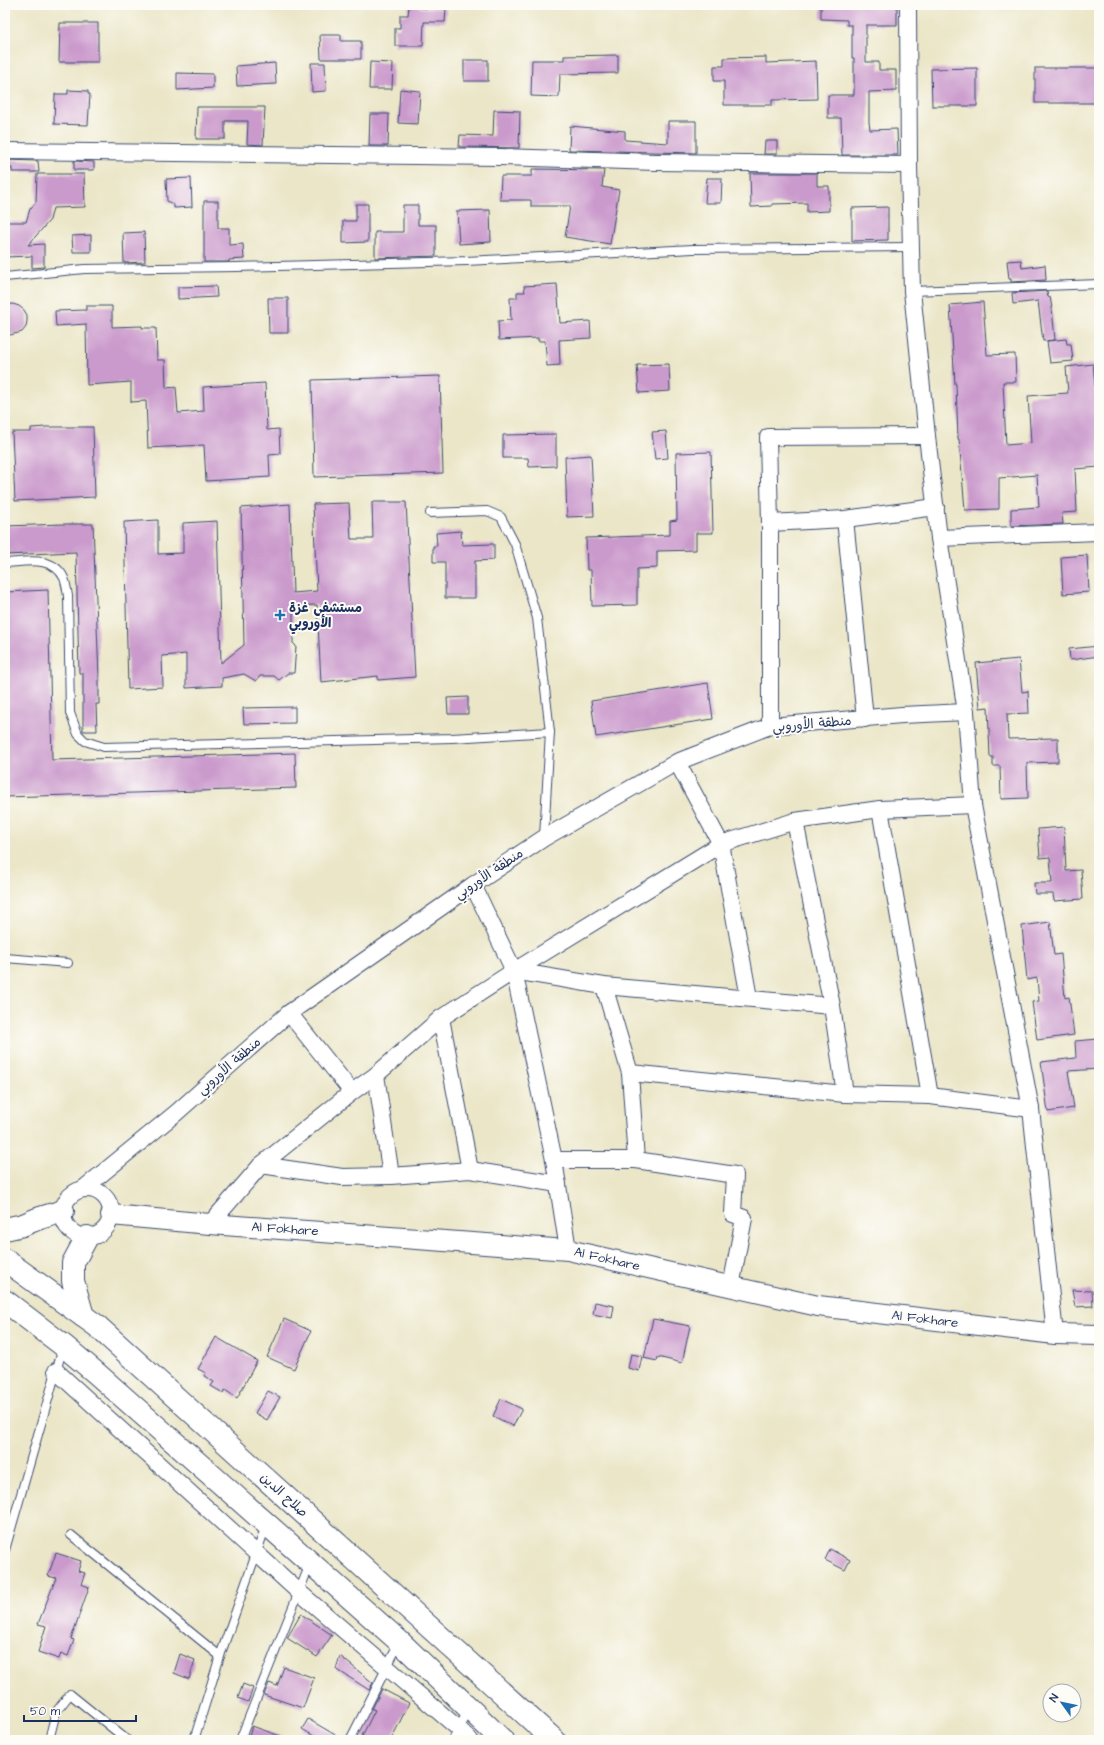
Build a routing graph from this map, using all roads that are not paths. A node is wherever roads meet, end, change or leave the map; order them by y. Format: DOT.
graph roads {
  1 [pos="908,5"];
  2 [pos="5,151"];
  3 [pos="909,165"];
  4 [pos="911,247"];
  5 [pos="5,277"];
  6 [pos="1099,284"];
  7 [pos="912,291"];
  8 [pos="927,436"];
  9 [pos="936,507"];
  10 [pos="430,513"];
  11 [pos="845,519"];
  12 [pos="770,523"];
  13 [pos="1099,532"];
  14 [pos="939,538"];
  15 [pos="5,563"];
  16 [pos="966,712"];
  17 [pos="865,719"];
  18 [pos="770,726"];
  19 [pos="550,732"];
  20 [pos="677,762"];
  21 [pos="973,805"];
  22 [pos="880,809"];
  23 [pos="795,820"];
  24 [pos="544,838"];
  25 [pos="721,844"];
  26 [pos="473,885"];
  27 [pos="5,958"];
  28 [pos="68,963"];
  29 [pos="514,971"];
  30 [pos="604,986"];
  31 [pos="749,998"];
  32 [pos="832,1006"];
  33 [pos="288,1013"];
  34 [pos="441,1018"];
  35 [pos="630,1073"];
  36 [pos="376,1075"];
  37 [pos="352,1092"];
  38 [pos="845,1094"];
  39 [pos="930,1096"];
  40 [pos="1031,1110"];
  41 [pos="554,1160"];
  42 [pos="636,1160"];
  43 [pos="261,1166"];
  44 [pos="470,1170"];
  45 [pos="390,1176"];
  46 [pos="558,1184"];
  47 [pos="83,1189"];
  48 [pos="63,1212"];
  49 [pos="111,1215"];
  50 [pos="210,1224"];
  51 [pos="5,1229"];
  52 [pos="88,1237"];
  53 [pos="568,1250"];
  54 [pos="5,1260"];
  55 [pos="731,1287"];
  56 [pos="5,1301"];
  57 [pos="83,1316"];
  58 [pos="1055,1334"];
  59 [pos="1099,1335"];
  60 [pos="64,1346"];
  61 [pos="56,1371"];
  62 [pos="266,1525"];
  63 [pos="72,1535"];
  64 [pos="5,1550"];
  65 [pos="256,1552"];
  66 [pos="312,1566"];
  67 [pos="299,1592"];
  68 [pos="400,1642"];
  69 [pos="220,1656"];
  70 [pos="387,1668"];
  71 [pos="469,1707"];
  72 [pos="456,1734"];
  73 [pos="49,1740"];
  74 [pos="127,1740"];
  75 [pos="194,1740"];
  76 [pos="240,1740"];
  77 [pos="350,1740"];
  78 [pos="470,1740"];
  79 [pos="502,1740"];
  80 [pos="554,1740"];
  1 -- 3 [label="street"];
  2 -- 3 [label="street"];
  3 -- 4 [label="street"];
  4 -- 5 [label="lane"];
  4 -- 7 [label="street"];
  6 -- 7 [label="lane"];
  7 -- 8 [label="street"];
  8 -- 9 [label="street"];
  8 -- 12 [label="street"];
  9 -- 11 [label="street"];
  9 -- 14 [label="street"];
  10 -- 19 [label="lane"];
  11 -- 12 [label="street"];
  11 -- 17 [label="street"];
  12 -- 18 [label="street"];
  13 -- 14 [label="street"];
  14 -- 16 [label="street"];
  15 -- 19 [label="lane"];
  16 -- 17 [label="street, منطقة الأوروبي"];
  16 -- 21 [label="street"];
  17 -- 18 [label="street, منطقة الأوروبي"];
  18 -- 20 [label="street, منطقة الأوروبي"];
  19 -- 24 [label="lane"];
  20 -- 24 [label="street, منطقة الأوروبي"];
  20 -- 25 [label="street"];
  21 -- 22 [label="street"];
  21 -- 40 [label="street"];
  22 -- 23 [label="street"];
  22 -- 39 [label="street"];
  23 -- 25 [label="street"];
  23 -- 32 [label="street"];
  24 -- 26 [label="street, منطقة الأوروبي"];
  25 -- 29 [label="street"];
  25 -- 31 [label="street"];
  26 -- 29 [label="street"];
  26 -- 33 [label="street, منطقة الأوروبي"];
  27 -- 28 [label="lane"];
  29 -- 30 [label="street"];
  29 -- 34 [label="street"];
  29 -- 41 [label="street"];
  30 -- 31 [label="street"];
  30 -- 35 [label="street"];
  31 -- 32 [label="street"];
  32 -- 38 [label="street"];
  33 -- 37 [label="street"];
  33 -- 47 [label="street, منطقة الأوروبي"];
  34 -- 36 [label="street"];
  34 -- 44 [label="street"];
  35 -- 38 [label="street"];
  35 -- 42 [label="street"];
  36 -- 37 [label="street"];
  36 -- 45 [label="street"];
  37 -- 43 [label="street"];
  38 -- 39 [label="street"];
  39 -- 40 [label="street"];
  40 -- 58 [label="street"];
  41 -- 42 [label="street"];
  41 -- 46 [label="street"];
  42 -- 55 [label="street"];
  43 -- 45 [label="street"];
  43 -- 50 [label="street"];
  44 -- 45 [label="street"];
  44 -- 46 [label="street"];
  46 -- 53 [label="street"];
  47 -- 48 [label="street"];
  47 -- 49 [label="street"];
  48 -- 51 [label="highway"];
  48 -- 52 [label="street"];
  49 -- 50 [label="street, Al Fokhare"];
  49 -- 52 [label="street"];
  50 -- 53 [label="street, Al Fokhare"];
  52 -- 57 [label="highway"];
  53 -- 55 [label="street, Al Fokhare"];
  54 -- 57 [label="highway, صلاح الدين"];
  55 -- 58 [label="street, Al Fokhare"];
  56 -- 60 [label="highway"];
  57 -- 80 [label="highway, صلاح الدين"];
  58 -- 59 [label="street, Al Fokhare"];
  60 -- 61 [label="lane"];
  60 -- 62 [label="highway"];
  61 -- 64 [label="lane"];
  61 -- 65 [label="street"];
  62 -- 65 [label="lane"];
  62 -- 66 [label="highway"];
  63 -- 69 [label="lane"];
  65 -- 67 [label="street"];
  65 -- 69 [label="lane"];
  66 -- 67 [label="lane"];
  66 -- 68 [label="highway"];
  67 -- 70 [label="street"];
  67 -- 76 [label="lane"];
  68 -- 70 [label="lane"];
  68 -- 71 [label="highway"];
  69 -- 75 [label="lane"];
  70 -- 72 [label="street"];
  70 -- 77 [label="lane"];
  71 -- 72 [label="lane"];
  71 -- 79 [label="highway"];
  72 -- 78 [label="street"];
  73 -- 74 [label="lane"];
}
